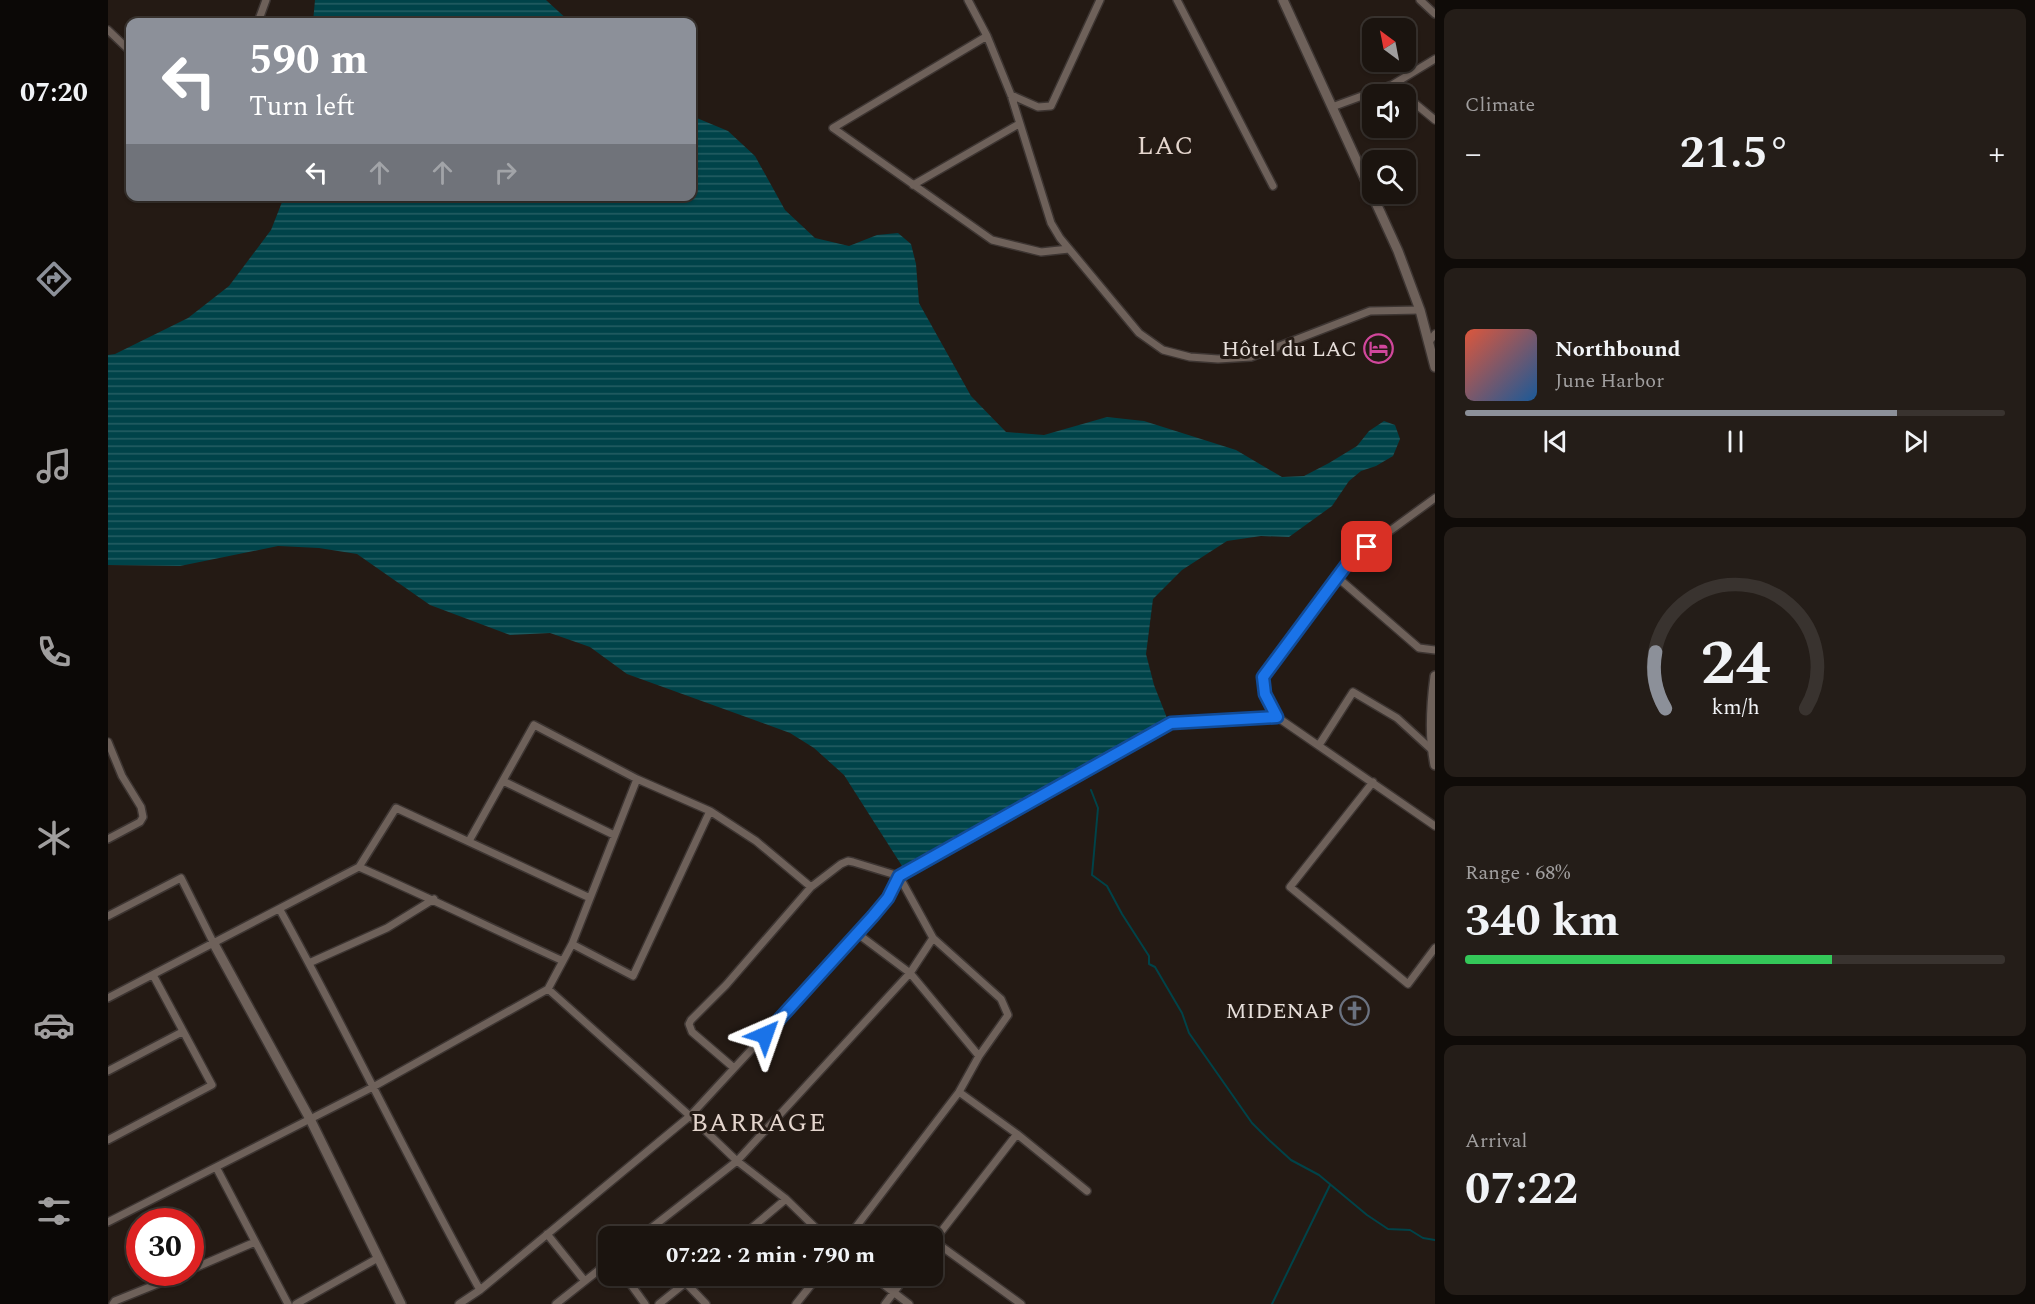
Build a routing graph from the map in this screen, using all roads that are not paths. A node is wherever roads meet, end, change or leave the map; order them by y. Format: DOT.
graph roads {
  1 [pos="266,0"];
  2 [pos="968,0"];
  3 [pos="1100,0"];
  4 [pos="1177,0"];
  5 [pos="1283,0"];
  6 [pos="1419,0"];
  7 [pos="1435,14"];
  8 [pos="259,18"];
  9 [pos="108,30"];
  10 [pos="987,36"];
  11 [pos="126,47"];
  12 [pos="1435,59"];
  13 [pos="1394,84"];
  14 [pos="1011,95"];
  15 [pos="1362,96"];
  16 [pos="1416,104"];
  17 [pos="1332,107"];
  18 [pos="1435,120"];
  19 [pos="1019,124"];
  20 [pos="913,185"];
  21 [pos="1273,186"];
  22 [pos="1069,249"];
  23 [pos="1420,310"];
  24 [pos="1432,338"];
  25 [pos="1435,367"];
  26 [pos="1435,498"];
  27 [pos="1337,577"];
  28 [pos="1435,650"];
  29 [pos="1435,676"];
  30 [pos="1277,717"];
  31 [pos="108,742"];
  32 [pos="1319,745"];
  33 [pos="1432,750"];
  34 [pos="1435,765"];
  35 [pos="637,779"];
  36 [pos="503,781"];
  37 [pos="1373,782"];
  38 [pos="710,811"];
  39 [pos="1435,825"];
  40 [pos="614,834"];
  41 [pos="108,839"];
  42 [pos="470,841"];
  43 [pos="359,867"];
  44 [pos="899,876"];
  45 [pos="811,887"];
  46 [pos="590,898"];
  47 [pos="434,899"];
  48 [pos="280,910"];
  49 [pos="108,916"];
  50 [pos="858,934"];
  51 [pos="933,938"];
  52 [pos="214,944"];
  53 [pos="572,944"];
  54 [pos="1435,948"];
  55 [pos="563,961"];
  56 [pos="309,963"];
  57 [pos="910,973"];
  58 [pos="153,975"];
  59 [pos="548,989"];
  60 [pos="108,998"];
  61 [pos="182,1032"];
  62 [pos="979,1056"];
  63 [pos="734,1068"];
  64 [pos="108,1071"];
  65 [pos="373,1087"];
  66 [pos="959,1092"];
  67 [pos="690,1116"];
  68 [pos="310,1119"];
  69 [pos="1017,1134"];
  70 [pos="108,1140"];
  71 [pos="737,1161"];
  72 [pos="216,1167"];
  73 [pos="1087,1191"];
  74 [pos="786,1199"];
  75 [pos="108,1222"];
  76 [pos="654,1226"];
  77 [pos="754,1226"];
  78 [pos="814,1226"];
  79 [pos="857,1226"];
  80 [pos="943,1229"];
  81 [pos="547,1234"];
  82 [pos="255,1242"];
  83 [pos="943,1249"];
  84 [pos="378,1258"];
  85 [pos="204,1264"];
  86 [pos="598,1270"];
  87 [pos="584,1280"];
  88 [pos="152,1286"];
  89 [pos="632,1286"];
  90 [pos="682,1286"];
  91 [pos="689,1286"];
  92 [pos="810,1286"];
  93 [pos="884,1286"];
  94 [pos="898,1286"];
  95 [pos="480,1290"];
  96 [pos="893,1293"];
  97 [pos="305,1302"];
  98 [pos="113,1304"];
  99 [pos="288,1304"];
  100 [pos="296,1304"];
  101 [pos="401,1304"];
  102 [pos="459,1304"];
  103 [pos="556,1304"];
  104 [pos="645,1304"];
  105 [pos="659,1304"];
  106 [pos="706,1304"];
  107 [pos="796,1304"];
  108 [pos="885,1304"];
  109 [pos="909,1304"];
  110 [pos="1021,1304"];
  1 -- 8 [label="street"];
  2 -- 10 [label="street"];
  3 -- 14 [label="street"];
  4 -- 21 [label="street"];
  5 -- 17 [label="main road"];
  6 -- 7 [label="street"];
  9 -- 11 [label="street"];
  10 -- 14 [label="street"];
  10 -- 20 [label="street"];
  12 -- 13 [label="street"];
  14 -- 19 [label="street"];
  15 -- 17 [label="street"];
  16 -- 18 [label="street"];
  17 -- 23 [label="main road"];
  19 -- 20 [label="street"];
  19 -- 22 [label="street"];
  20 -- 22 [label="street"];
  22 -- 23 [label="street"];
  23 -- 24 [label="main road"];
  24 -- 25 [label="main road"];
  26 -- 27 [label="street"];
  27 -- 28 [label="street"];
  27 -- 30 [label="street"];
  29 -- 33 [label="main road"];
  30 -- 32 [label="street"];
  30 -- 44 [label="street"];
  31 -- 41 [label="street"];
  32 -- 33 [label="street"];
  32 -- 37 [label="street"];
  33 -- 34 [label="main road"];
  35 -- 36 [label="street"];
  35 -- 38 [label="street"];
  35 -- 40 [label="street"];
  36 -- 40 [label="street"];
  36 -- 42 [label="street"];
  37 -- 39 [label="street"];
  37 -- 54 [label="street"];
  38 -- 45 [label="street"];
  38 -- 53 [label="street"];
  40 -- 46 [label="street"];
  42 -- 43 [label="street"];
  42 -- 46 [label="street"];
  43 -- 47 [label="street"];
  43 -- 48 [label="street"];
  44 -- 45 [label="street"];
  44 -- 50 [label="street"];
  44 -- 51 [label="street"];
  45 -- 63 [label="street"];
  46 -- 53 [label="street"];
  47 -- 55 [label="street"];
  47 -- 56 [label="street"];
  48 -- 52 [label="street"];
  48 -- 56 [label="street"];
  49 -- 52 [label="street"];
  50 -- 57 [label="street"];
  50 -- 63 [label="street"];
  51 -- 57 [label="street"];
  51 -- 62 [label="street"];
  52 -- 58 [label="street"];
  52 -- 68 [label="main road"];
  53 -- 55 [label="street"];
  55 -- 59 [label="street"];
  56 -- 65 [label="street"];
  57 -- 62 [label="street"];
  57 -- 71 [label="street"];
  58 -- 60 [label="street"];
  58 -- 61 [label="street"];
  59 -- 65 [label="street"];
  59 -- 67 [label="street"];
  61 -- 64 [label="street"];
  61 -- 70 [label="street"];
  62 -- 66 [label="street"];
  63 -- 67 [label="street"];
  65 -- 68 [label="street"];
  65 -- 95 [label="street"];
  66 -- 69 [label="street"];
  66 -- 79 [label="street"];
  67 -- 71 [label="street"];
  67 -- 81 [label="street"];
  68 -- 72 [label="street"];
  68 -- 84 [label="main road"];
  69 -- 73 [label="street"];
  69 -- 80 [label="street"];
  71 -- 74 [label="street"];
  71 -- 76 [label="street"];
  72 -- 75 [label="street"];
  72 -- 82 [label="street"];
  74 -- 77 [label="street"];
  74 -- 78 [label="street"];
  81 -- 87 [label="street"];
  81 -- 95 [label="street"];
  82 -- 85 [label="street"];
  82 -- 99 [label="street"];
  83 -- 110 [label="street"];
  84 -- 97 [label="street"];
  84 -- 101 [label="main road"];
  86 -- 87 [label="street"];
  87 -- 103 [label="street"];
  88 -- 98 [label="street"];
  89 -- 104 [label="street"];
  90 -- 105 [label="street"];
  91 -- 106 [label="street"];
  92 -- 107 [label="street"];
  93 -- 96 [label="street"];
  94 -- 96 [label="street"];
  95 -- 102 [label="street"];
  96 -- 108 [label="street"];
  96 -- 109 [label="street"];
  97 -- 100 [label="street"];
}
